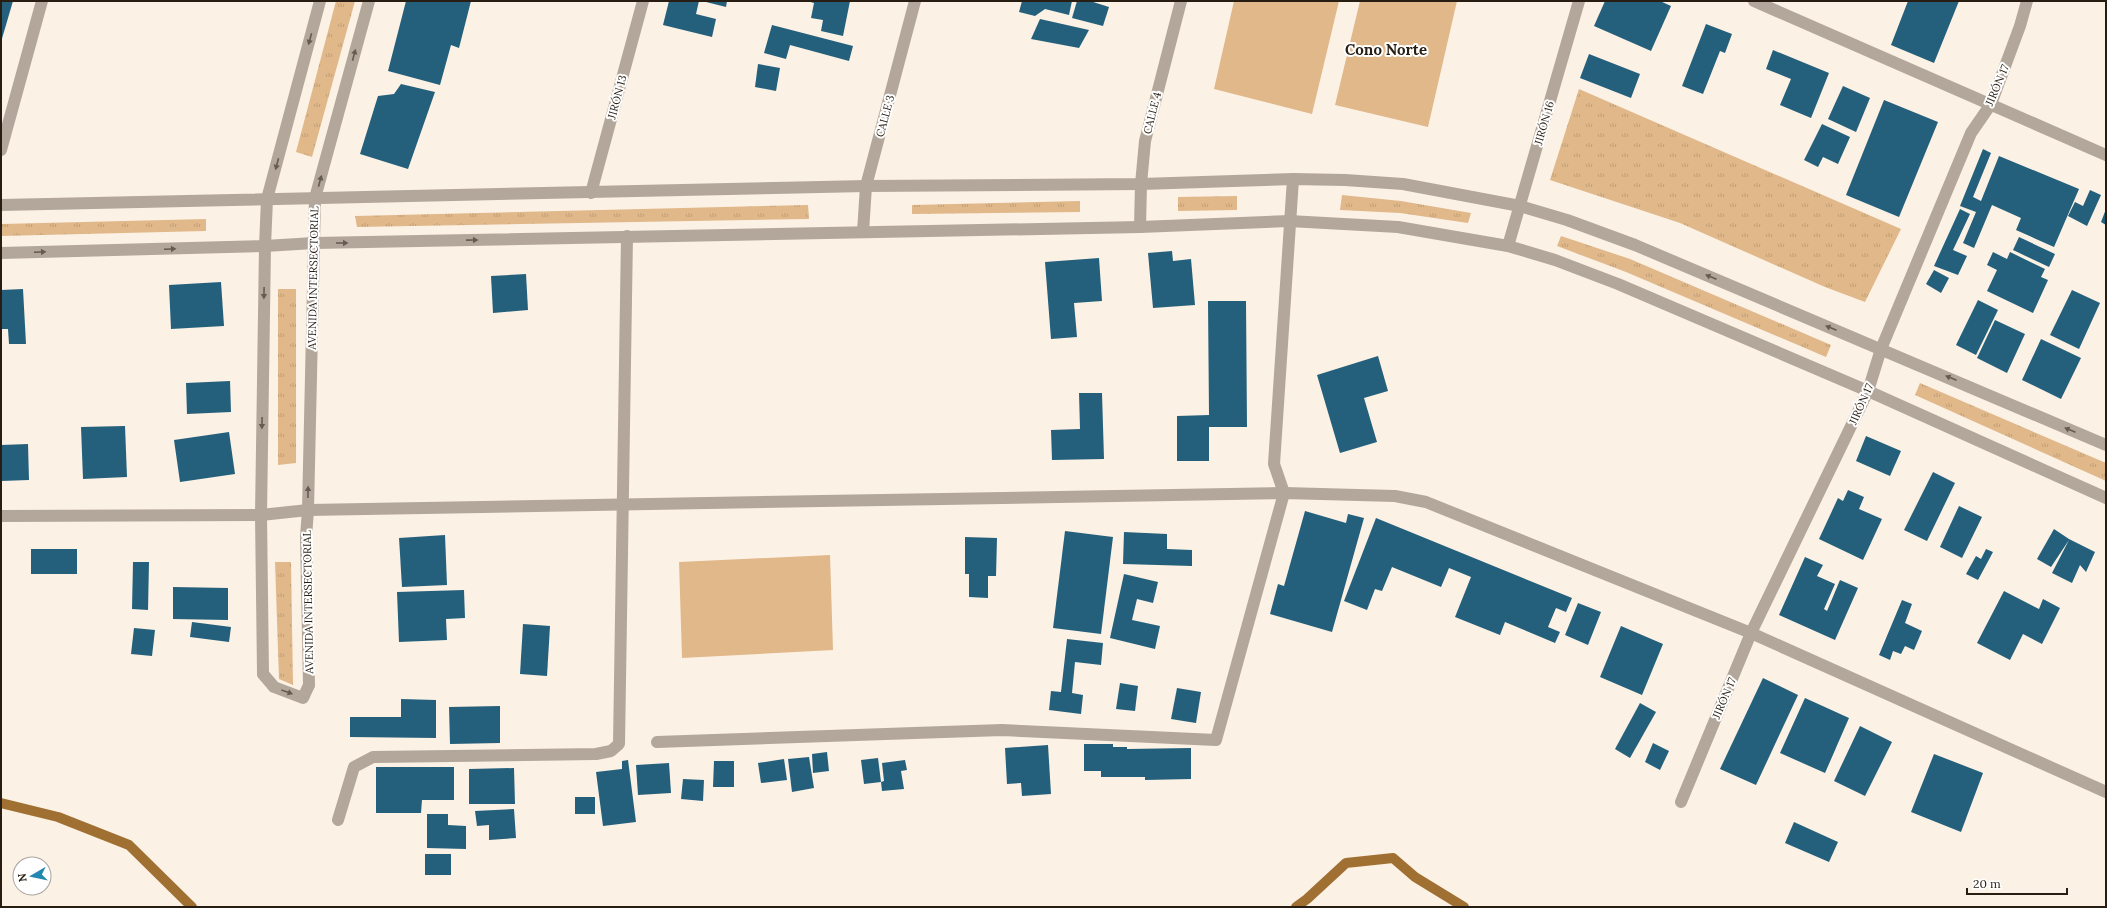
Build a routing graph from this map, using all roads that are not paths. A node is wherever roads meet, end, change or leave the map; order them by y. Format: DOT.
graph roads {
  1 [pos="42,1"];
  2 [pos="320,1"];
  3 [pos="369,1"];
  4 [pos="643,1"];
  5 [pos="915,1"];
  6 [pos="1181,1"];
  7 [pos="1579,1"];
  8 [pos="1754,1"];
  9 [pos="2027,1"];
  10 [pos="1991,104"];
  11 [pos="1,150"];
  12 [pos="2106,155"];
  13 [pos="1293,179"];
  14 [pos="1141,184"];
  15 [pos="866,186"];
  16 [pos="591,193"];
  17 [pos="315,198"];
  18 [pos="267,199"];
  19 [pos="1,205"];
  20 [pos="1520,206"];
  21 [pos="1289,221"];
  22 [pos="1140,227"];
  23 [pos="863,232"];
  24 [pos="627,236"];
  25 [pos="314,243"];
  26 [pos="265,246"];
  27 [pos="1508,246"];
  28 [pos="1,253"];
  29 [pos="1881,349"];
  30 [pos="1868,391"];
  31 [pos="2106,445"];
  32 [pos="1284,493"];
  33 [pos="2106,498"];
  34 [pos="622,504"];
  35 [pos="308,510"];
  36 [pos="261,515"];
  37 [pos="1,516"];
  38 [pos="1751,633"];
  39 [pos="657,742"];
  40 [pos="2106,792"];
  41 [pos="1681,802"];
  42 [pos="338,820"];
  1 -- 11 [label="street"];
  2 -- 18 [label="street, AVENIDA INTERSECTORIAL, one-way"];
  17 -- 3 [label="street, AVENIDA INTERSECTORIAL, one-way"];
  4 -- 16 [label="street, JIRÓN 13"];
  5 -- 15 [label="street, CALLE 3"];
  6 -- 14 [label="street, CALLE 4"];
  7 -- 20 [label="street, JIRÓN 16"];
  8 -- 10 [label="street"];
  9 -- 10 [label="street, JIRÓN 17"];
  10 -- 12 [label="street"];
  10 -- 29 [label="street, JIRÓN 17"];
  13 -- 14 [label="street"];
  13 -- 20 [label="street"];
  13 -- 21 [label="street"];
  14 -- 15 [label="street"];
  14 -- 22 [label="street, CALLE 4"];
  15 -- 16 [label="street"];
  15 -- 23 [label="street, CALLE 3"];
  16 -- 17 [label="street"];
  17 -- 18 [label="street"];
  17 -- 25 [label="street, AVENIDA INTERSECTORIAL"];
  18 -- 19 [label="street"];
  18 -- 26 [label="street, AVENIDA INTERSECTORIAL"];
  20 -- 27 [label="street, JIRÓN 16"];
  29 -- 20 [label="street, one-way"];
  21 -- 22 [label="street"];
  21 -- 27 [label="street"];
  21 -- 32 [label="street"];
  22 -- 23 [label="street"];
  23 -- 24 [label="street"];
  25 -- 24 [label="street, one-way"];
  24 -- 34 [label="street"];
  25 -- 26 [label="street"];
  35 -- 25 [label="street, AVENIDA INTERSECTORIAL, one-way"];
  28 -- 26 [label="street, one-way"];
  26 -- 36 [label="street, AVENIDA INTERSECTORIAL, one-way"];
  27 -- 30 [label="street"];
  29 -- 30 [label="street, JIRÓN 17"];
  31 -- 29 [label="street, one-way"];
  30 -- 33 [label="street"];
  30 -- 38 [label="street, JIRÓN 17"];
  32 -- 34 [label="street"];
  32 -- 38 [label="street"];
  32 -- 39 [label="street"];
  34 -- 35 [label="street"];
  34 -- 42 [label="street"];
  35 -- 36 [label="street"];
  36 -- 35 [label="street, AVENIDA INTERSECTORIAL, one-way"];
  36 -- 37 [label="street"];
  38 -- 40 [label="street"];
  38 -- 41 [label="street, JIRÓN 17"];
}
